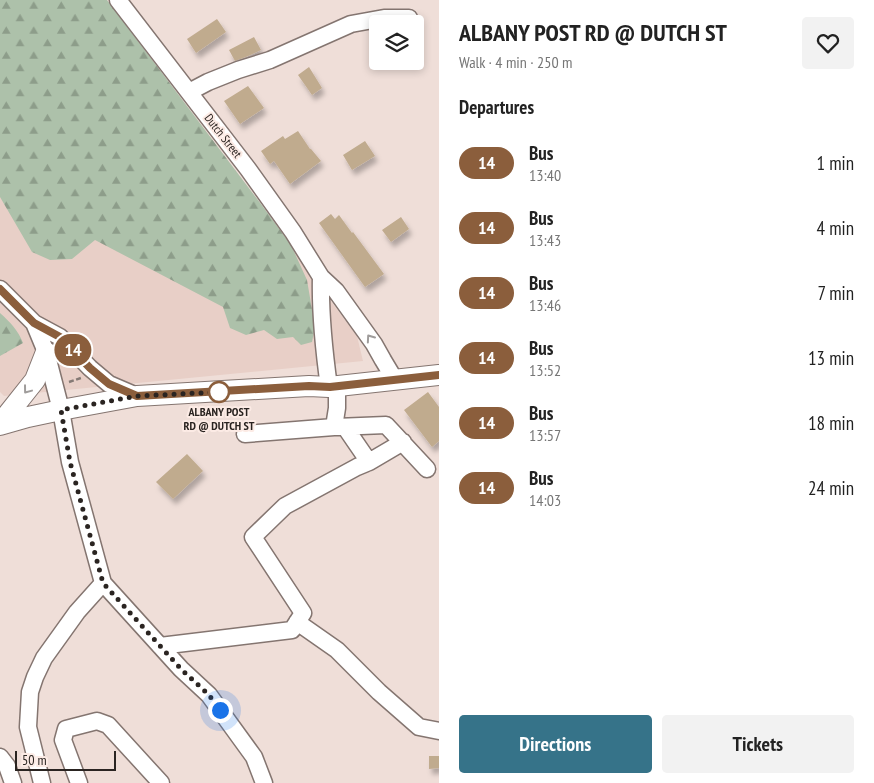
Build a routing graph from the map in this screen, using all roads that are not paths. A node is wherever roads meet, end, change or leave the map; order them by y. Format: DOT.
graph roads {
  1 [pos="118,0"];
  2 [pos="369,21"];
  3 [pos="189,92"];
  4 [pos="320,277"];
  5 [pos="0,289"];
  6 [pos="34,323"];
  7 [pos="46,352"];
  8 [pos="438,377"];
  9 [pos="395,380"];
  10 [pos="333,386"];
  11 [pos="137,396"];
  12 [pos="61,410"];
  13 [pos="0,425"];
  14 [pos="340,427"];
  15 [pos="245,434"];
  16 [pos="402,442"];
  17 [pos="369,462"];
  18 [pos="428,469"];
  19 [pos="103,583"];
  20 [pos="297,622"];
  21 [pos="160,646"];
  22 [pos="439,731"];
  23 [pos="0,757"];
  24 [pos="13,783"];
  25 [pos="42,783"];
  26 [pos="79,783"];
  27 [pos="161,783"];
  28 [pos="264,783"];
  1 -- 3 [label="street, Dutch Street"];
  2 -- 3 [label="street"];
  3 -- 4 [label="street, Dutch Street"];
  9 -- 4 [label="street, one-way"];
  4 -- 10 [label="street"];
  5 -- 6 [label="street"];
  6 -- 7 [label="street"];
  6 -- 11 [label="street"];
  7 -- 12 [label="street"];
  7 -- 13 [label="main road, one-way"];
  8 -- 9 [label="main road"];
  9 -- 10 [label="main road"];
  10 -- 11 [label="main road"];
  10 -- 14 [label="street"];
  11 -- 12 [label="main road"];
  12 -- 13 [label="main road"];
  12 -- 19 [label="street"];
  14 -- 15 [label="street"];
  14 -- 16 [label="street"];
  14 -- 17 [label="street"];
  16 -- 17 [label="street"];
  16 -- 18 [label="street"];
  17 -- 20 [label="street"];
  19 -- 21 [label="street"];
  19 -- 25 [label="street"];
  20 -- 21 [label="street"];
  20 -- 22 [label="street"];
  21 -- 28 [label="street"];
  23 -- 24 [label="street"];
  26 -- 27 [label="street"];
}
